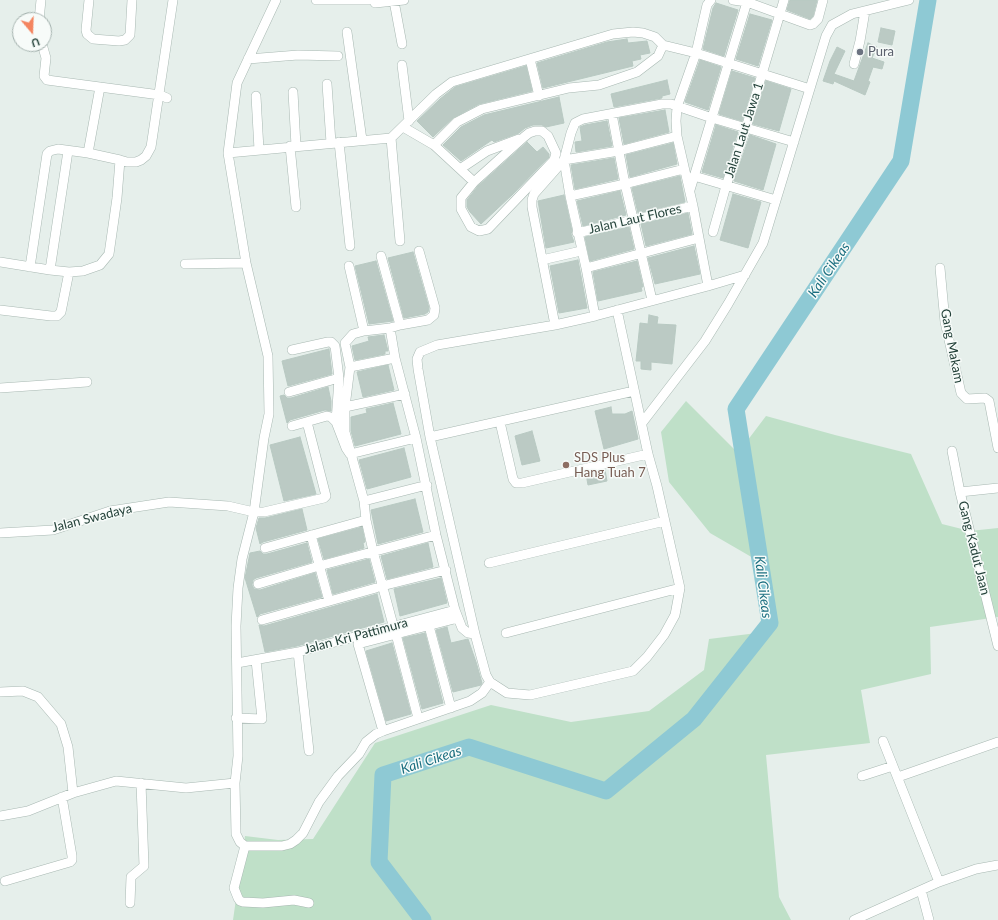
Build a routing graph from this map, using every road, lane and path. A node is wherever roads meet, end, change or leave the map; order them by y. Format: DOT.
graph roads {
  1 [pos="41,0"];
  2 [pos="89,0"];
  3 [pos="132,0"];
  4 [pos="174,0"];
  5 [pos="276,0"];
  6 [pos="316,0"];
  7 [pos="329,0"];
  8 [pos="370,0"];
  9 [pos="375,0"];
  10 [pos="404,0"];
  11 [pos="712,0"];
  12 [pos="733,0"];
  13 [pos="784,0"];
  14 [pos="823,0"];
  15 [pos="909,0"];
  16 [pos="394,1"];
  17 [pos="747,2"];
  18 [pos="865,11"];
  19 [pos="40,12"];
  20 [pos="780,15"];
  21 [pos="347,32"];
  22 [pos="402,44"];
  23 [pos="668,46"];
  24 [pos="44,52"];
  25 [pos="696,53"];
  26 [pos="338,56"];
  27 [pos="248,59"];
  28 [pos="530,59"];
  29 [pos="402,64"];
  30 [pos="728,64"];
  31 [pos="854,64"];
  32 [pos="762,73"];
  33 [pos="327,84"];
  34 [pos="100,87"];
  35 [pos="808,89"];
  36 [pos="293,92"];
  37 [pos="256,96"];
  38 [pos="539,96"];
  39 [pos="163,97"];
  40 [pos="677,106"];
  41 [pos="612,114"];
  42 [pos="712,118"];
  43 [pos="406,124"];
  44 [pos="746,128"];
  45 [pos="677,136"];
  46 [pos="524,137"];
  47 [pos="391,138"];
  48 [pos="362,140"];
  49 [pos="335,142"];
  50 [pos="794,142"];
  51 [pos="434,145"];
  52 [pos="293,146"];
  53 [pos="259,150"];
  54 [pos="68,151"];
  55 [pos="619,151"];
  56 [pos="228,153"];
  57 [pos="88,154"];
  58 [pos="120,160"];
  59 [pos="564,160"];
  60 [pos="460,169"];
  61 [pos="684,170"];
  62 [pos="694,176"];
  63 [pos="474,182"];
  64 [pos="625,184"];
  65 [pos="726,186"];
  66 [pos="690,193"];
  67 [pos="570,196"];
  68 [pos="776,200"];
  69 [pos="693,206"];
  70 [pos="296,207"];
  71 [pos="634,218"];
  72 [pos="577,232"];
  73 [pos="713,232"];
  74 [pos="699,238"];
  75 [pos="400,241"];
  76 [pos="350,246"];
  77 [pos="419,250"];
  78 [pos="581,251"];
  79 [pos="642,254"];
  80 [pos="381,256"];
  81 [pos="542,260"];
  82 [pos="0,262"];
  83 [pos="246,263"];
  84 [pos="185,264"];
  85 [pos="349,266"];
  86 [pos="30,267"];
  87 [pos="586,268"];
  88 [pos="940,268"];
  89 [pos="50,270"];
  90 [pos="69,272"];
  91 [pos="745,275"];
  92 [pos="708,286"];
  93 [pos="652,300"];
  94 [pos="0,310"];
  95 [pos="617,310"];
  96 [pos="595,316"];
  97 [pos="555,324"];
  98 [pos="400,325"];
  99 [pos="390,328"];
  100 [pos="364,332"];
  101 [pos="292,350"];
  102 [pos="395,358"];
  103 [pos="350,367"];
  104 [pos="339,378"];
  105 [pos="88,382"];
  106 [pos="0,388"];
  107 [pos="634,391"];
  108 [pos="289,392"];
  109 [pos="405,394"];
  110 [pos="345,408"];
  111 [pos="307,422"];
  112 [pos="336,422"];
  113 [pos="500,422"];
  114 [pos="642,423"];
  115 [pos="292,426"];
  116 [pos="430,437"];
  117 [pos="416,438"];
  118 [pos="998,448"];
  119 [pos="952,451"];
  120 [pos="350,454"];
  121 [pos="648,454"];
  122 [pos="427,485"];
  123 [pos="998,488"];
  124 [pos="960,492"];
  125 [pos="364,501"];
  126 [pos="254,512"];
  127 [pos="366,520"];
  128 [pos="665,521"];
  129 [pos="0,534"];
  130 [pos="311,535"];
  131 [pos="436,535"];
  132 [pos="266,548"];
  133 [pos="373,552"];
  134 [pos="489,563"];
  135 [pos="319,566"];
  136 [pos="446,570"];
  137 [pos="258,584"];
  138 [pos="379,587"];
  139 [pos="680,588"];
  140 [pos="329,600"];
  141 [pos="456,614"];
  142 [pos="262,620"];
  143 [pos="429,626"];
  144 [pos="395,630"];
  145 [pos="506,633"];
  146 [pos="475,634"];
  147 [pos="998,646"];
  148 [pos="298,652"];
  149 [pos="256,660"];
  150 [pos="237,663"];
  151 [pos="490,682"];
  152 [pos="0,692"];
  153 [pos="451,708"];
  154 [pos="236,718"];
  155 [pos="418,718"];
  156 [pos="383,731"];
  157 [pos="883,741"];
  158 [pos="998,742"];
  159 [pos="309,751"];
  160 [pos="893,766"];
  161 [pos="862,776"];
  162 [pos="898,778"];
  163 [pos="141,783"];
  164 [pos="235,783"];
  165 [pos="73,793"];
  166 [pos="62,797"];
  167 [pos="0,816"];
  168 [pos="245,846"];
  169 [pos="998,865"];
  170 [pos="5,881"];
  171 [pos="939,882"];
  172 [pos="921,890"];
  173 [pos="130,903"];
  174 [pos="309,903"];
  175 [pos="854,920"];
  176 [pos="929,920"];
  1 -- 19 [label="street"];
  2 -- 3 [label="street"];
  4 -- 39 [label="street"];
  5 -- 27 [label="street"];
  6 -- 7 [label="street"];
  7 -- 8 [label="street"];
  9 -- 16 [label="street"];
  10 -- 16 [label="street"];
  11 -- 25 [label="street"];
  12 -- 17 [label="street"];
  13 -- 20 [label="street, Jalan Laut Jawa 1"];
  14 -- 20 [label="street"];
  15 -- 18 [label="street"];
  16 -- 22 [label="street"];
  17 -- 20 [label="street"];
  17 -- 30 [label="street"];
  18 -- 31 [label="street"];
  18 -- 35 [label="street"];
  20 -- 32 [label="street, Jalan Laut Jawa 1"];
  21 -- 48 [label="street"];
  23 -- 25 [label="street"];
  23 -- 28 [label="street"];
  23 -- 38 [label="street"];
  24 -- 34 [label="street"];
  25 -- 30 [label="street"];
  25 -- 40 [label="street"];
  26 -- 27 [label="street"];
  27 -- 56 [label="street"];
  28 -- 38 [label="street"];
  28 -- 43 [label="street"];
  29 -- 43 [label="street"];
  30 -- 32 [label="street"];
  30 -- 42 [label="street"];
  32 -- 35 [label="street"];
  32 -- 44 [label="street, Jalan Laut Jawa 1"];
  33 -- 49 [label="street"];
  34 -- 39 [label="street"];
  34 -- 57 [label="street"];
  35 -- 50 [label="street"];
  36 -- 52 [label="street"];
  37 -- 53 [label="street"];
  38 -- 51 [label="street"];
  39 -- 58 [label="street"];
  40 -- 41 [label="street"];
  40 -- 42 [label="street"];
  40 -- 45 [label="street"];
  41 -- 55 [label="street"];
  41 -- 59 [label="street"];
  42 -- 44 [label="street"];
  42 -- 62 [label="street"];
  43 -- 47 [label="street"];
  43 -- 51 [label="street"];
  44 -- 50 [label="street"];
  44 -- 65 [label="street, Jalan Laut Jawa 1"];
  45 -- 55 [label="street"];
  45 -- 61 [label="street"];
  46 -- 60 [label="street"];
  46 -- 63 [label="street"];
  46 -- 63 [label="street"];
  47 -- 48 [label="street"];
  47 -- 75 [label="street"];
  48 -- 49 [label="street"];
  49 -- 52 [label="street"];
  49 -- 76 [label="street"];
  50 -- 68 [label="street"];
  51 -- 60 [label="street"];
  52 -- 53 [label="street"];
  52 -- 70 [label="street"];
  53 -- 56 [label="street"];
  54 -- 57 [label="street"];
  54 -- 86 [label="street"];
  54 -- 89 [label="street"];
  55 -- 59 [label="street"];
  55 -- 64 [label="street"];
  56 -- 83 [label="street"];
  57 -- 58 [label="street"];
  58 -- 90 [label="street"];
  59 -- 67 [label="street"];
  59 -- 81 [label="street"];
  60 -- 63 [label="street"];
  61 -- 64 [label="street"];
  61 -- 66 [label="street"];
  62 -- 65 [label="street"];
  62 -- 66 [label="street"];
  64 -- 67 [label="street"];
  64 -- 71 [label="street"];
  65 -- 68 [label="street"];
  65 -- 73 [label="street, Jalan Laut Jawa 1"];
  66 -- 69 [label="street"];
  67 -- 72 [label="street"];
  68 -- 91 [label="street"];
  69 -- 71 [label="street, Jalan Laut Flores"];
  69 -- 74 [label="street"];
  71 -- 72 [label="street, Jalan Laut Flores"];
  71 -- 79 [label="street"];
  72 -- 78 [label="street"];
  74 -- 79 [label="street"];
  74 -- 92 [label="street"];
  77 -- 98 [label="street"];
  78 -- 81 [label="street"];
  78 -- 87 [label="street"];
  79 -- 87 [label="street"];
  79 -- 93 [label="street"];
  80 -- 98 [label="street"];
  81 -- 97 [label="street"];
  82 -- 86 [label="street"];
  83 -- 84 [label="street"];
  83 -- 126 [label="street"];
  85 -- 100 [label="street"];
  86 -- 89 [label="street"];
  87 -- 96 [label="street"];
  88 -- 118 [label="street, Gang Makam"];
  89 -- 90 [label="street"];
  90 -- 94 [label="street"];
  91 -- 92 [label="street"];
  91 -- 114 [label="street"];
  92 -- 93 [label="street"];
  93 -- 95 [label="street"];
  95 -- 96 [label="street"];
  95 -- 107 [label="street"];
  96 -- 97 [label="street"];
  97 -- 116 [label="street"];
  98 -- 99 [label="street"];
  99 -- 100 [label="street"];
  99 -- 102 [label="street"];
  100 -- 103 [label="street"];
  101 -- 104 [label="street"];
  102 -- 103 [label="street"];
  102 -- 109 [label="street"];
  103 -- 110 [label="street"];
  104 -- 108 [label="street"];
  104 -- 112 [label="street"];
  105 -- 106 [label="street"];
  107 -- 113 [label="street"];
  107 -- 114 [label="street"];
  109 -- 110 [label="street"];
  109 -- 117 [label="street"];
  110 -- 120 [label="street"];
  111 -- 112 [label="street"];
  111 -- 115 [label="street"];
  111 -- 126 [label="street, Jalan Swadaya"];
  112 -- 120 [label="street"];
  113 -- 116 [label="street"];
  113 -- 121 [label="street"];
  114 -- 121 [label="street"];
  116 -- 146 [label="street"];
  117 -- 120 [label="street"];
  117 -- 122 [label="street"];
  119 -- 124 [label="street, Gang Kadut Jaan"];
  120 -- 125 [label="street"];
  121 -- 128 [label="street"];
  122 -- 125 [label="street"];
  122 -- 131 [label="street"];
  123 -- 124 [label="street"];
  124 -- 147 [label="street, Gang Kadut Jaan"];
  125 -- 127 [label="street"];
  126 -- 129 [label="street, Jalan Swadaya"];
  126 -- 150 [label="street"];
  127 -- 130 [label="street"];
  127 -- 133 [label="street"];
  128 -- 134 [label="street"];
  128 -- 139 [label="street"];
  130 -- 132 [label="street"];
  130 -- 135 [label="street"];
  131 -- 133 [label="street"];
  131 -- 136 [label="street"];
  133 -- 135 [label="street"];
  133 -- 138 [label="street"];
  135 -- 137 [label="street"];
  135 -- 140 [label="street"];
  136 -- 138 [label="street"];
  136 -- 141 [label="street"];
  138 -- 140 [label="street"];
  138 -- 144 [label="street"];
  139 -- 145 [label="street"];
  139 -- 151 [label="street"];
  140 -- 142 [label="street"];
  141 -- 143 [label="street"];
  141 -- 144 [label="street, Jalan Kri Pattimura"];
  141 -- 146 [label="street"];
  143 -- 144 [label="street"];
  143 -- 153 [label="street"];
  144 -- 148 [label="street, Jalan Kri Pattimura"];
  144 -- 155 [label="street"];
  144 -- 156 [label="street"];
  146 -- 151 [label="street"];
  148 -- 149 [label="street, Jalan Kri Pattimura"];
  148 -- 159 [label="street"];
  149 -- 150 [label="street, Jalan Kri Pattimura"];
  149 -- 154 [label="street"];
  150 -- 154 [label="street"];
  151 -- 153 [label="street"];
  152 -- 165 [label="street"];
  153 -- 155 [label="street"];
  154 -- 164 [label="street"];
  155 -- 156 [label="street"];
  156 -- 168 [label="street"];
  157 -- 160 [label="street"];
  158 -- 162 [label="street"];
  160 -- 161 [label="street"];
  160 -- 162 [label="street"];
  162 -- 171 [label="street"];
  163 -- 164 [label="street"];
  163 -- 165 [label="street"];
  163 -- 173 [label="street"];
  164 -- 168 [label="street"];
  165 -- 166 [label="street"];
  166 -- 167 [label="street"];
  166 -- 170 [label="street"];
  168 -- 174 [label="street"];
  169 -- 171 [label="street"];
  171 -- 172 [label="street"];
  172 -- 175 [label="street"];
  172 -- 176 [label="street"];
}
